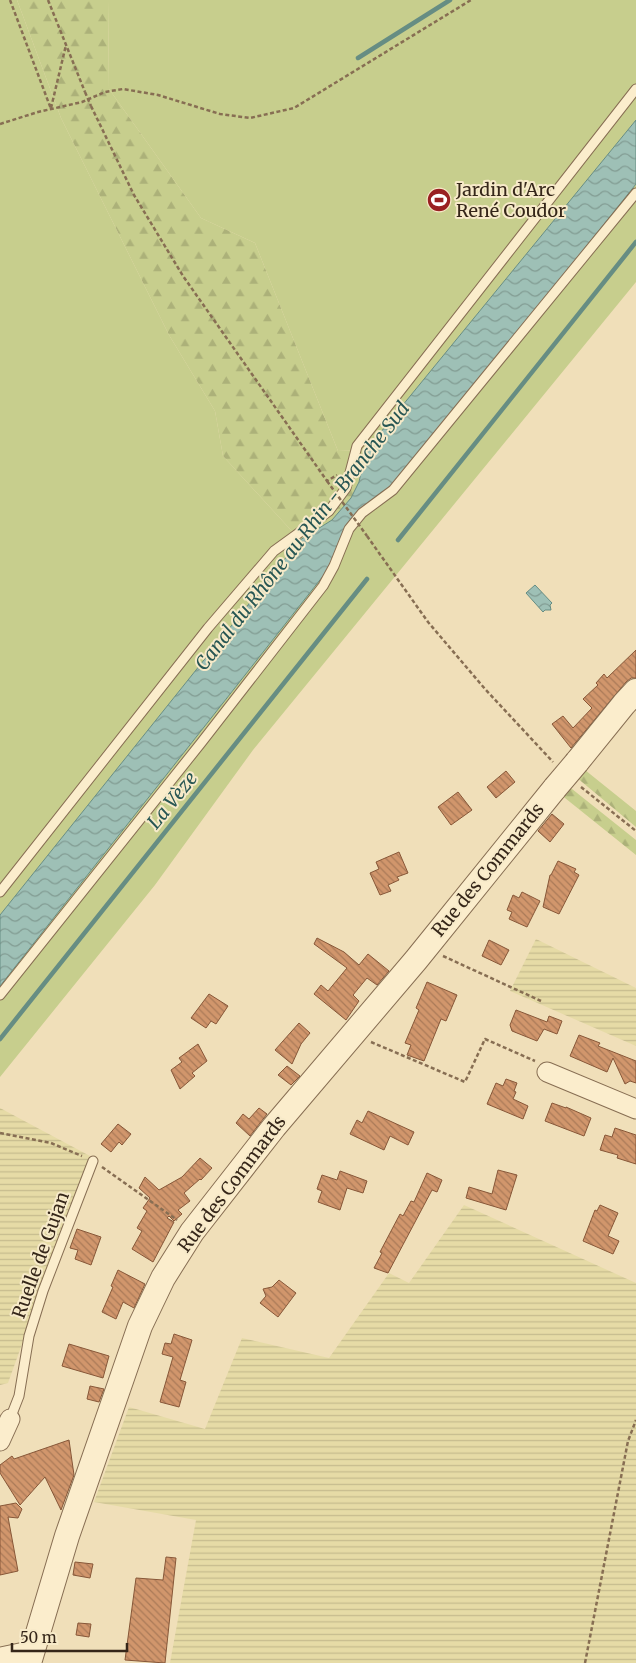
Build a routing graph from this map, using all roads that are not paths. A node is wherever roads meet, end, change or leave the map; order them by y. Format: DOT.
graph roads {
  1 [pos="636,89"];
  2 [pos="636,193"];
  3 [pos="636,691"];
  4 [pos="0,892"];
  5 [pos="0,995"];
  6 [pos="547,1072"];
  7 [pos="636,1109"];
  8 [pos="93,1161"];
  9 [pos="10,1419"];
  10 [pos="0,1441"];
  11 [pos="32,1656"];
  12 [pos="2,1659"];
  1 -- 4 [label="lane"];
  2 -- 5 [label="lane"];
  3 -- 11 [label="street, Rue des Commards"];
  6 -- 7 [label="street"];
  8 -- 9 [label="lane, Ruelle de Gujan"];
  9 -- 10 [label="street"];
  11 -- 12 [label="street, Rue des Commards"];
}
